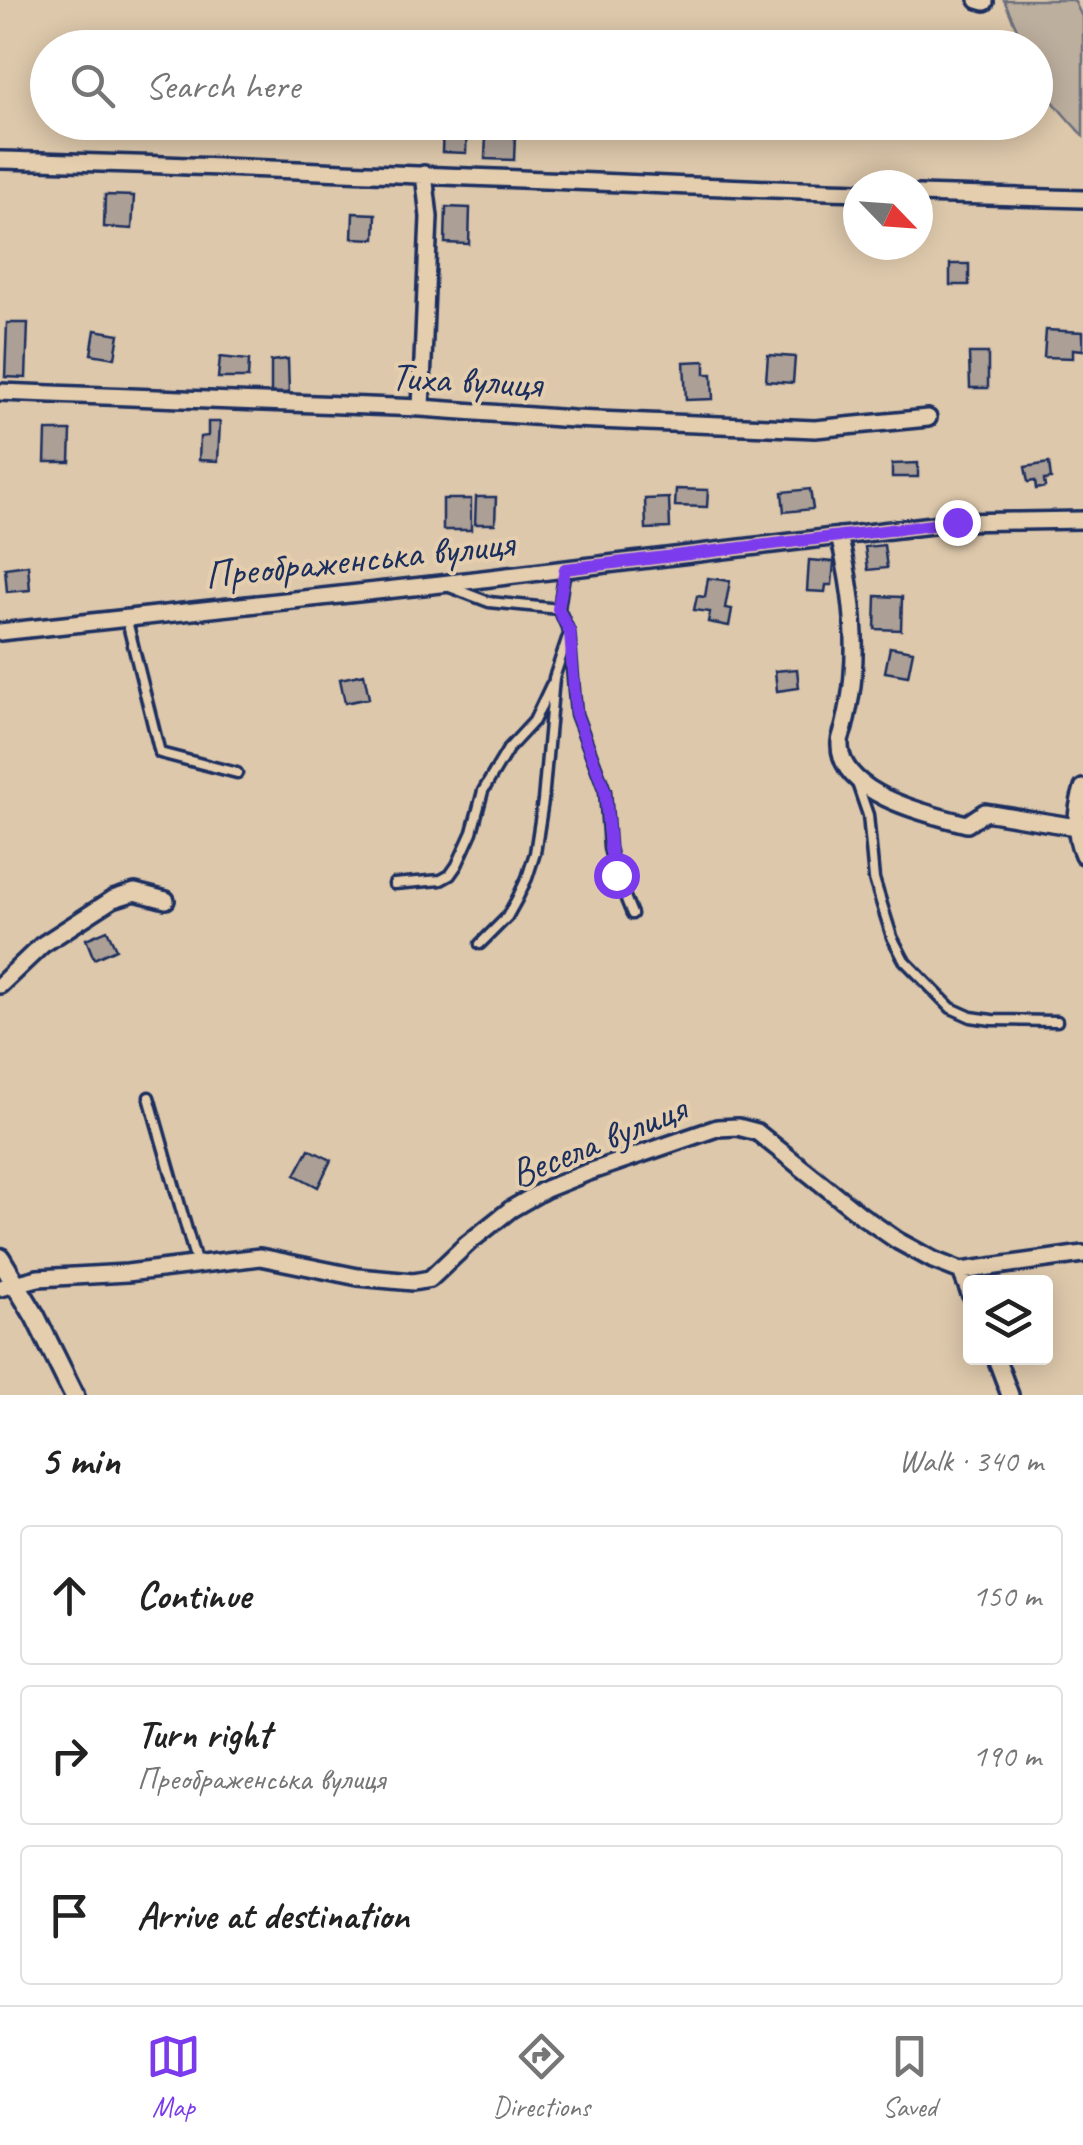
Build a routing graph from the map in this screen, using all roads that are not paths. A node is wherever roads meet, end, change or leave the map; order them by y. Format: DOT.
graph roads {
  1 [pos="0,160"];
  2 [pos="424,174"];
  3 [pos="843,192"];
  4 [pos="933,195"];
  5 [pos="1083,200"];
  6 [pos="0,392"];
  7 [pos="421,408"];
  8 [pos="928,418"];
  9 [pos="1083,520"];
  10 [pos="840,536"];
  11 [pos="565,569"];
  12 [pos="441,584"];
  13 [pos="558,609"];
  14 [pos="126,617"];
  15 [pos="0,632"];
  16 [pos="570,632"];
  17 [pos="554,678"];
  18 [pos="237,774"];
  19 [pos="854,774"];
  20 [pos="1083,788"];
  21 [pos="1076,827"];
  22 [pos="1083,855"];
  23 [pos="394,884"];
  24 [pos="166,900"];
  25 [pos="632,914"];
  26 [pos="480,944"];
  27 [pos="0,984"];
  28 [pos="1058,1020"];
  29 [pos="149,1097"];
  30 [pos="1083,1254"];
  31 [pos="0,1258"];
  32 [pos="197,1266"];
  33 [pos="961,1271"];
  34 [pos="963,1276"];
  35 [pos="8,1286"];
  36 [pos="999,1365"];
  37 [pos="74,1395"];
  38 [pos="1010,1395"];
  1 -- 2 [label="street"];
  2 -- 3 [label="street"];
  2 -- 7 [label="street"];
  4 -- 5 [label="street"];
  6 -- 7 [label="street, Тиха вулиця"];
  7 -- 8 [label="street, Тиха вулиця"];
  9 -- 10 [label="street, Преображенська вулиця"];
  10 -- 11 [label="street, Преображенська вулиця"];
  10 -- 19 [label="street"];
  11 -- 12 [label="street, Преображенська вулиця"];
  11 -- 13 [label="lane"];
  12 -- 13 [label="lane"];
  12 -- 14 [label="street, Преображенська вулиця"];
  13 -- 16 [label="lane"];
  14 -- 15 [label="street, Преображенська вулиця"];
  14 -- 18 [label="lane"];
  16 -- 17 [label="lane"];
  16 -- 25 [label="lane"];
  17 -- 23 [label="lane"];
  17 -- 26 [label="lane"];
  19 -- 21 [label="street"];
  19 -- 28 [label="lane"];
  20 -- 21 [label="street"];
  21 -- 22 [label="street"];
  24 -- 27 [label="street"];
  29 -- 32 [label="lane"];
  30 -- 33 [label="street"];
  31 -- 35 [label="street"];
  32 -- 33 [label="street, Весела вулиця"];
  32 -- 35 [label="street, Весела вулиця"];
  33 -- 34 [label="street"];
  35 -- 37 [label="street"];
  36 -- 38 [label="street"];
}
